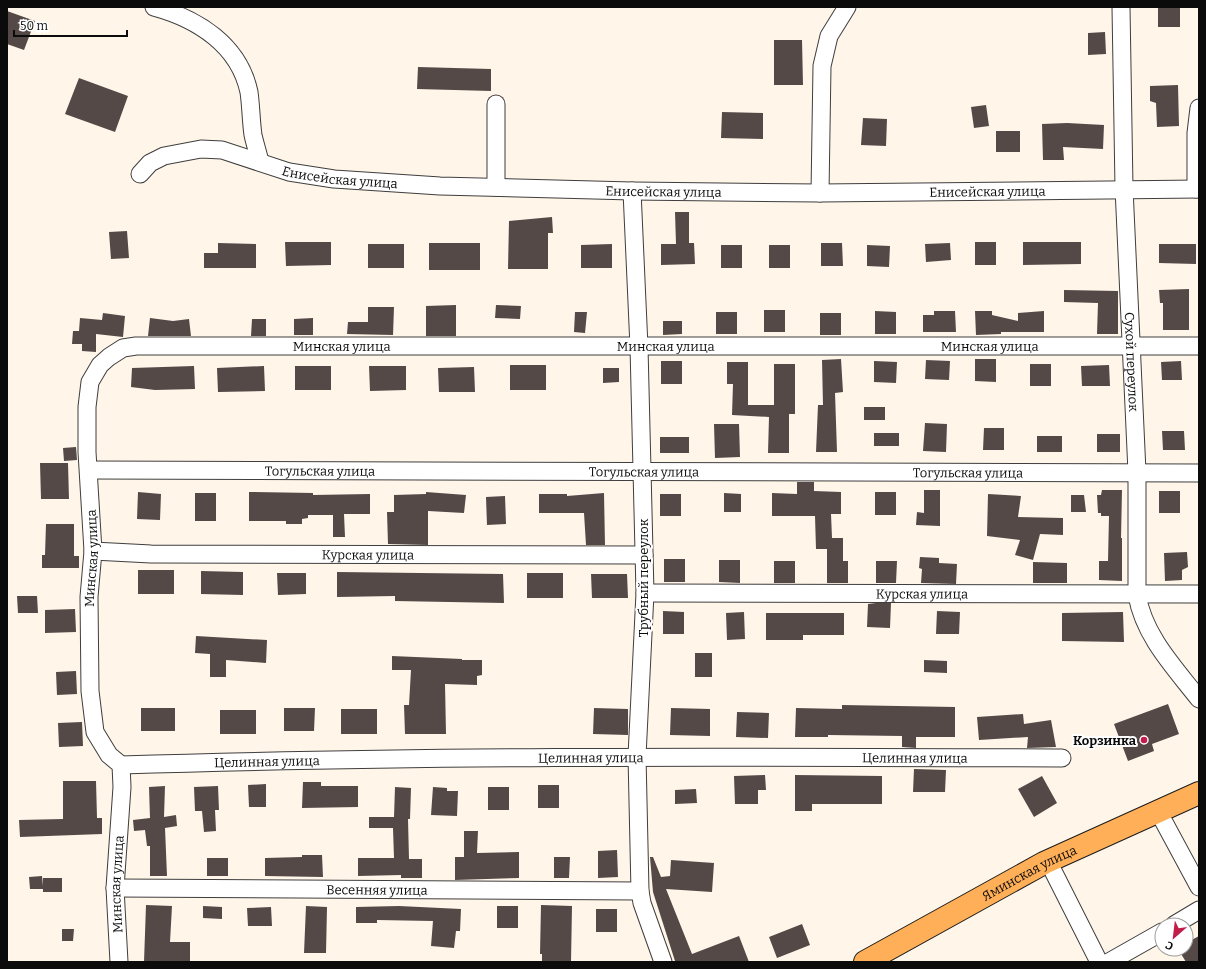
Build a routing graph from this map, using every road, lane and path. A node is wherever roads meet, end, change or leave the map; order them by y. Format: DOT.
graph roads {
  1 [pos="154,7"];
  2 [pos="847,7"];
  3 [pos="1121,7"];
  4 [pos="496,104"];
  5 [pos="1199,108"];
  6 [pos="260,162"];
  7 [pos="140,174"];
  8 [pos="496,187"];
  9 [pos="1124,188"];
  10 [pos="1197,188"];
  11 [pos="632,191"];
  12 [pos="820,193"];
  13 [pos="1131,346"];
  14 [pos="1199,346"];
  15 [pos="639,347"];
  16 [pos="89,470"];
  17 [pos="642,471"];
  18 [pos="1136,472"];
  19 [pos="1199,473"];
  20 [pos="93,551"];
  21 [pos="644,555"];
  22 [pos="644,593"];
  23 [pos="1199,594"];
  24 [pos="1137,595"];
  25 [pos="1199,699"];
  26 [pos="637,756"];
  27 [pos="1062,758"];
  28 [pos="121,765"];
  29 [pos="1199,792"];
  30 [pos="1158,811"];
  31 [pos="1048,861"];
  32 [pos="1199,887"];
  33 [pos="115,888"];
  34 [pos="640,891"];
  35 [pos="1199,910"];
  36 [pos="1187,917"];
  37 [pos="1154,937"];
  38 [pos="119,962"];
  39 [pos="663,962"];
  40 [pos="865,962"];
  41 [pos="1099,962"];
  42 [pos="1109,962"];
  1 -- 6 [label="street"];
  2 -- 12 [label="street"];
  3 -- 9 [label="street, Сухой переулок"];
  4 -- 8 [label="street"];
  5 -- 10 [label="street"];
  6 -- 7 [label="street, Енисейская улица"];
  6 -- 8 [label="street, Енисейская улица"];
  8 -- 11 [label="street, Енисейская улица"];
  9 -- 10 [label="street, Енисейская улица"];
  9 -- 12 [label="street, Енисейская улица"];
  9 -- 13 [label="street, Сухой переулок"];
  11 -- 12 [label="street, Енисейская улица"];
  11 -- 15 [label="street, Трубный переулок"];
  13 -- 14 [label="street, Минская улица"];
  13 -- 15 [label="street, Минская улица"];
  13 -- 18 [label="street, Сухой переулок"];
  15 -- 16 [label="street, Минская улица"];
  15 -- 17 [label="street, Трубный переулок"];
  16 -- 17 [label="street, Тогульская улица"];
  16 -- 20 [label="street, Минская улица"];
  17 -- 18 [label="street, Тогульская улица"];
  17 -- 21 [label="street, Трубный переулок"];
  18 -- 19 [label="street, Тогульская улица"];
  18 -- 24 [label="street, Сухой переулок"];
  20 -- 21 [label="street, Курская улица"];
  20 -- 28 [label="street, Минская улица"];
  21 -- 22 [label="street, Трубный переулок"];
  22 -- 24 [label="street, Курская улица"];
  22 -- 26 [label="street, Трубный переулок"];
  23 -- 24 [label="street, Курская улица"];
  24 -- 25 [label="street, Сухой переулок"];
  26 -- 27 [label="street, Целинная улица"];
  26 -- 28 [label="street, Целинная улица"];
  26 -- 34 [label="street, Трубный переулок"];
  28 -- 33 [label="street, Минская улица"];
  29 -- 30 [label="main road, Яминская улица"];
  30 -- 31 [label="main road, Яминская улица"];
  30 -- 32 [label="street"];
  31 -- 40 [label="main road, Яминская улица"];
  31 -- 41 [label="street"];
  33 -- 34 [label="street, Весенняя улица"];
  33 -- 38 [label="street, Минская улица"];
  34 -- 39 [label="street, Трубный переулок"];
  35 -- 36 [label="street"];
  37 -- 42 [label="street"];
}
